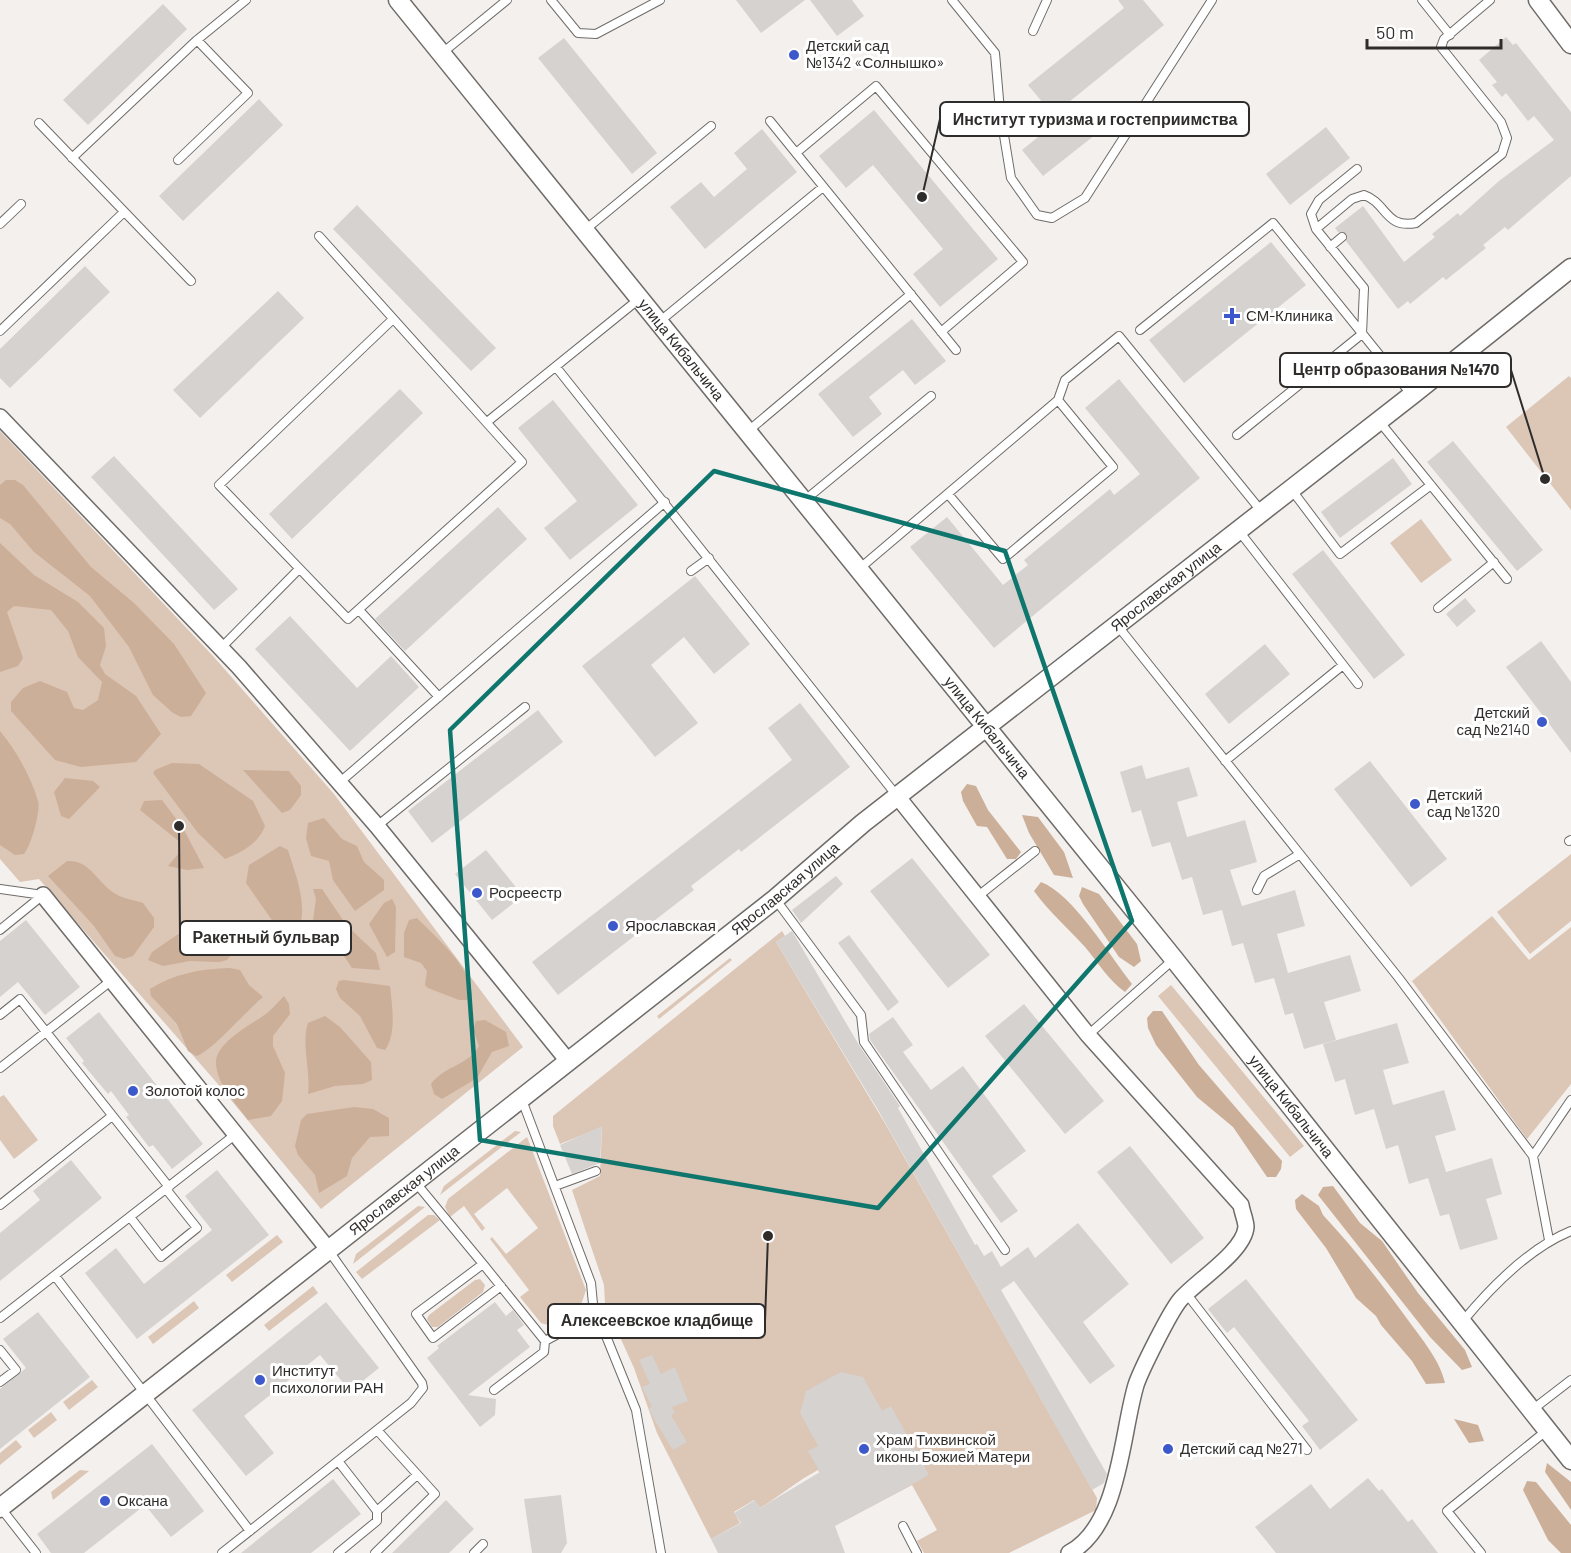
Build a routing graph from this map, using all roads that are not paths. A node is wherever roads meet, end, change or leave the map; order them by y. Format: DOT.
graph roads {
  1 [pos="246,0"];
  2 [pos="398,0"];
  3 [pos="507,0"];
  4 [pos="551,0"];
  5 [pos="660,0"];
  6 [pos="951,0"];
  7 [pos="1047,0"];
  8 [pos="1212,0"];
  9 [pos="1422,0"];
  10 [pos="1490,0"];
  11 [pos="1538,0"];
  12 [pos="1033,31"];
  13 [pos="1450,35"];
  14 [pos="198,40"];
  15 [pos="1571,44"];
  16 [pos="441,54"];
  17 [pos="770,121"];
  18 [pos="39,123"];
  19 [pos="711,126"];
  20 [pos="796,153"];
  21 [pos="72,158"];
  22 [pos="178,160"];
  23 [pos="1357,169"];
  24 [pos="823,187"];
  25 [pos="21,204"];
  26 [pos="124,212"];
  27 [pos="0,224"];
  28 [pos="1316,229"];
  29 [pos="584,231"];
  30 [pos="319,236"];
  31 [pos="1342,237"];
  32 [pos="1330,247"];
  33 [pos="1571,268"];
  34 [pos="191,281"];
  35 [pos="911,294"];
  36 [pos="639,299"];
  37 [pos="392,320"];
  38 [pos="658,323"];
  39 [pos="1140,330"];
  40 [pos="0,331"];
  41 [pos="941,332"];
  42 [pos="1362,334"];
  43 [pos="956,350"];
  44 [pos="556,367"];
  45 [pos="1412,395"];
  46 [pos="931,396"];
  47 [pos="1058,400"];
  48 [pos="0,417"];
  49 [pos="1379,421"];
  50 [pos="487,422"];
  51 [pos="747,432"];
  52 [pos="1237,435"];
  53 [pos="1431,484"];
  54 [pos="1291,489"];
  55 [pos="948,494"];
  56 [pos="665,502"];
  57 [pos="803,502"];
  58 [pos="1262,512"];
  59 [pos="1238,530"];
  60 [pos="709,558"];
  61 [pos="1494,562"];
  62 [pos="299,569"];
  63 [pos="858,570"];
  64 [pos="691,571"];
  65 [pos="1507,579"];
  66 [pos="1438,608"];
  67 [pos="359,610"];
  68 [pos="1117,625"];
  69 [pos="221,648"];
  70 [pos="1343,665"];
  71 [pos="1358,684"];
  72 [pos="439,697"];
  73 [pos="525,707"];
  74 [pos="984,728"];
  75 [pos="1225,761"];
  76 [pos="340,782"];
  77 [pos="897,796"];
  78 [pos="377,826"];
  79 [pos="1035,850"];
  80 [pos="1300,854"];
  81 [pos="0,889"];
  82 [pos="1257,890"];
  83 [pos="43,895"];
  84 [pos="977,897"];
  85 [pos="775,899"];
  86 [pos="0,930"];
  87 [pos="1174,959"];
  88 [pos="112,979"];
  89 [pos="0,1015"];
  90 [pos="47,1033"];
  91 [pos="1088,1035"];
  92 [pos="568,1061"];
  93 [pos="1,1066"];
  94 [pos="521,1098"];
  95 [pos="1571,1100"];
  96 [pos="112,1116"];
  97 [pos="237,1133"];
  98 [pos="1533,1156"];
  99 [pos="596,1171"];
  100 [pos="415,1181"];
  101 [pos="555,1186"];
  102 [pos="167,1188"];
  103 [pos="0,1205"];
  104 [pos="130,1217"];
  105 [pos="1571,1231"];
  106 [pos="1549,1240"];
  107 [pos="328,1249"];
  108 [pos="1005,1250"];
  109 [pos="483,1263"];
  110 [pos="55,1276"];
  111 [pos="501,1286"];
  112 [pos="1186,1293"];
  113 [pos="597,1312"];
  114 [pos="0,1318"];
  115 [pos="1462,1322"];
  116 [pos="545,1341"];
  117 [pos="0,1350"];
  118 [pos="1571,1380"];
  119 [pos="0,1382"];
  120 [pos="494,1390"];
  121 [pos="145,1393"];
  122 [pos="1532,1410"];
  123 [pos="377,1430"];
  124 [pos="1547,1430"];
  125 [pos="1307,1450"];
  126 [pos="1571,1460"];
  127 [pos="338,1461"];
  128 [pos="417,1475"];
  129 [pos="0,1507"];
  130 [pos="377,1511"];
  131 [pos="903,1526"];
  132 [pos="250,1531"];
  133 [pos="483,1544"];
  134 [pos="1086,1549"];
  135 [pos="36,1553"];
  136 [pos="222,1553"];
  137 [pos="338,1553"];
  138 [pos="375,1553"];
  139 [pos="474,1553"];
  140 [pos="661,1553"];
  141 [pos="917,1553"];
  142 [pos="1069,1553"];
  143 [pos="1481,1553"];
  1 -- 14 [label="lane"];
  2 -- 16 [label="street, улица Кибальчича"];
  3 -- 16 [label="lane"];
  4 -- 5 [label="lane"];
  6 -- 8 [label="lane"];
  7 -- 12 [label="lane"];
  9 -- 13 [label="lane"];
  10 -- 13 [label="lane"];
  11 -- 15 [label="street"];
  13 -- 28 [label="lane"];
  14 -- 21 [label="lane"];
  14 -- 22 [label="lane"];
  16 -- 29 [label="street, улица Кибальчича"];
  17 -- 20 [label="lane"];
  18 -- 21 [label="lane"];
  19 -- 29 [label="lane"];
  20 -- 24 [label="lane"];
  20 -- 41 [label="lane"];
  21 -- 26 [label="lane"];
  23 -- 28 [label="lane"];
  24 -- 35 [label="lane"];
  24 -- 38 [label="lane"];
  25 -- 27 [label="lane"];
  26 -- 34 [label="lane"];
  26 -- 40 [label="lane"];
  28 -- 32 [label="lane"];
  29 -- 36 [label="street, улица Кибальчича"];
  30 -- 37 [label="lane"];
  31 -- 32 [label="lane"];
  32 -- 42 [label="lane"];
  33 -- 45 [label="street, Ярославская улица"];
  35 -- 41 [label="lane"];
  35 -- 51 [label="lane"];
  36 -- 38 [label="street, улица Кибальчича"];
  36 -- 44 [label="lane"];
  37 -- 50 [label="lane"];
  37 -- 62 [label="lane"];
  38 -- 51 [label="street, улица Кибальчича"];
  39 -- 42 [label="lane"];
  41 -- 43 [label="lane"];
  42 -- 45 [label="lane"];
  42 -- 52 [label="lane"];
  44 -- 50 [label="lane"];
  44 -- 56 [label="lane"];
  45 -- 49 [label="street, Ярославская улица"];
  46 -- 57 [label="lane"];
  47 -- 55 [label="lane"];
  47 -- 55 [label="lane"];
  47 -- 58 [label="lane"];
  48 -- 69 [label="street"];
  49 -- 53 [label="lane"];
  49 -- 54 [label="street, Ярославская улица"];
  50 -- 67 [label="lane"];
  51 -- 57 [label="street, улица Кибальчича"];
  53 -- 54 [label="lane"];
  53 -- 61 [label="lane"];
  54 -- 58 [label="street, Ярославская улица"];
  55 -- 63 [label="lane"];
  56 -- 60 [label="lane"];
  56 -- 72 [label="lane"];
  57 -- 63 [label="street, улица Кибальчича"];
  58 -- 59 [label="street, Ярославская улица"];
  59 -- 68 [label="street, Ярославская улица"];
  59 -- 70 [label="lane"];
  60 -- 64 [label="lane"];
  60 -- 77 [label="lane"];
  61 -- 65 [label="lane"];
  61 -- 66 [label="lane"];
  62 -- 67 [label="lane"];
  62 -- 69 [label="lane"];
  63 -- 74 [label="street, улица Кибальчича"];
  67 -- 72 [label="lane"];
  68 -- 74 [label="street, Ярославская улица"];
  68 -- 75 [label="lane"];
  69 -- 76 [label="street"];
  70 -- 71 [label="lane"];
  70 -- 75 [label="lane"];
  72 -- 76 [label="lane"];
  73 -- 78 [label="lane"];
  74 -- 77 [label="street, Ярославская улица"];
  74 -- 87 [label="street, улица Кибальчича"];
  75 -- 80 [label="lane"];
  76 -- 78 [label="street"];
  77 -- 84 [label="street"];
  77 -- 85 [label="street, Ярославская улица"];
  78 -- 92 [label="street"];
  79 -- 84 [label="lane"];
  80 -- 82 [label="lane"];
  80 -- 98 [label="lane"];
  81 -- 83 [label="lane"];
  83 -- 86 [label="lane"];
  83 -- 88 [label="street"];
  84 -- 91 [label="street"];
  85 -- 92 [label="street, Ярославская улица"];
  85 -- 108 [label="lane"];
  87 -- 91 [label="lane"];
  87 -- 115 [label="street, улица Кибальчича"];
  88 -- 90 [label="lane"];
  88 -- 97 [label="street"];
  89 -- 90 [label="lane"];
  90 -- 93 [label="lane"];
  90 -- 96 [label="lane"];
  91 -- 112 [label="street"];
  92 -- 94 [label="street, Ярославская улица"];
  94 -- 100 [label="street, Ярославская улица"];
  94 -- 101 [label="lane"];
  95 -- 98 [label="lane"];
  96 -- 102 [label="lane"];
  96 -- 103 [label="lane"];
  97 -- 102 [label="lane"];
  97 -- 107 [label="street"];
  98 -- 106 [label="lane"];
  99 -- 101 [label="lane"];
  100 -- 107 [label="street, Ярославская улица"];
  100 -- 109 [label="lane"];
  101 -- 113 [label="lane"];
  102 -- 104 [label="lane"];
  102 -- 104 [label="lane"];
  104 -- 110 [label="lane"];
  105 -- 106 [label="lane"];
  106 -- 115 [label="lane"];
  107 -- 121 [label="street, Ярославская улица"];
  107 -- 123 [label="lane"];
  109 -- 111 [label="lane"];
  109 -- 111 [label="lane"];
  110 -- 114 [label="lane"];
  110 -- 121 [label="lane"];
  111 -- 116 [label="lane"];
  112 -- 125 [label="lane"];
  112 -- 134 [label="street"];
  113 -- 116 [label="lane"];
  113 -- 140 [label="lane"];
  115 -- 122 [label="street, улица Кибальчича"];
  116 -- 120 [label="lane"];
  117 -- 119 [label="lane"];
  118 -- 122 [label="lane"];
  121 -- 129 [label="street, Ярославская улица"];
  121 -- 132 [label="lane"];
  122 -- 124 [label="street, улица Кибальчича"];
  123 -- 127 [label="lane"];
  123 -- 128 [label="lane"];
  124 -- 126 [label="street, улица Кибальчича"];
  124 -- 143 [label="lane"];
  127 -- 130 [label="lane"];
  127 -- 132 [label="lane"];
  128 -- 130 [label="lane"];
  128 -- 138 [label="lane"];
  129 -- 135 [label="lane"];
  130 -- 137 [label="lane"];
  131 -- 141 [label="lane"];
  132 -- 136 [label="lane"];
  133 -- 139 [label="lane"];
  134 -- 142 [label="street"];
}
